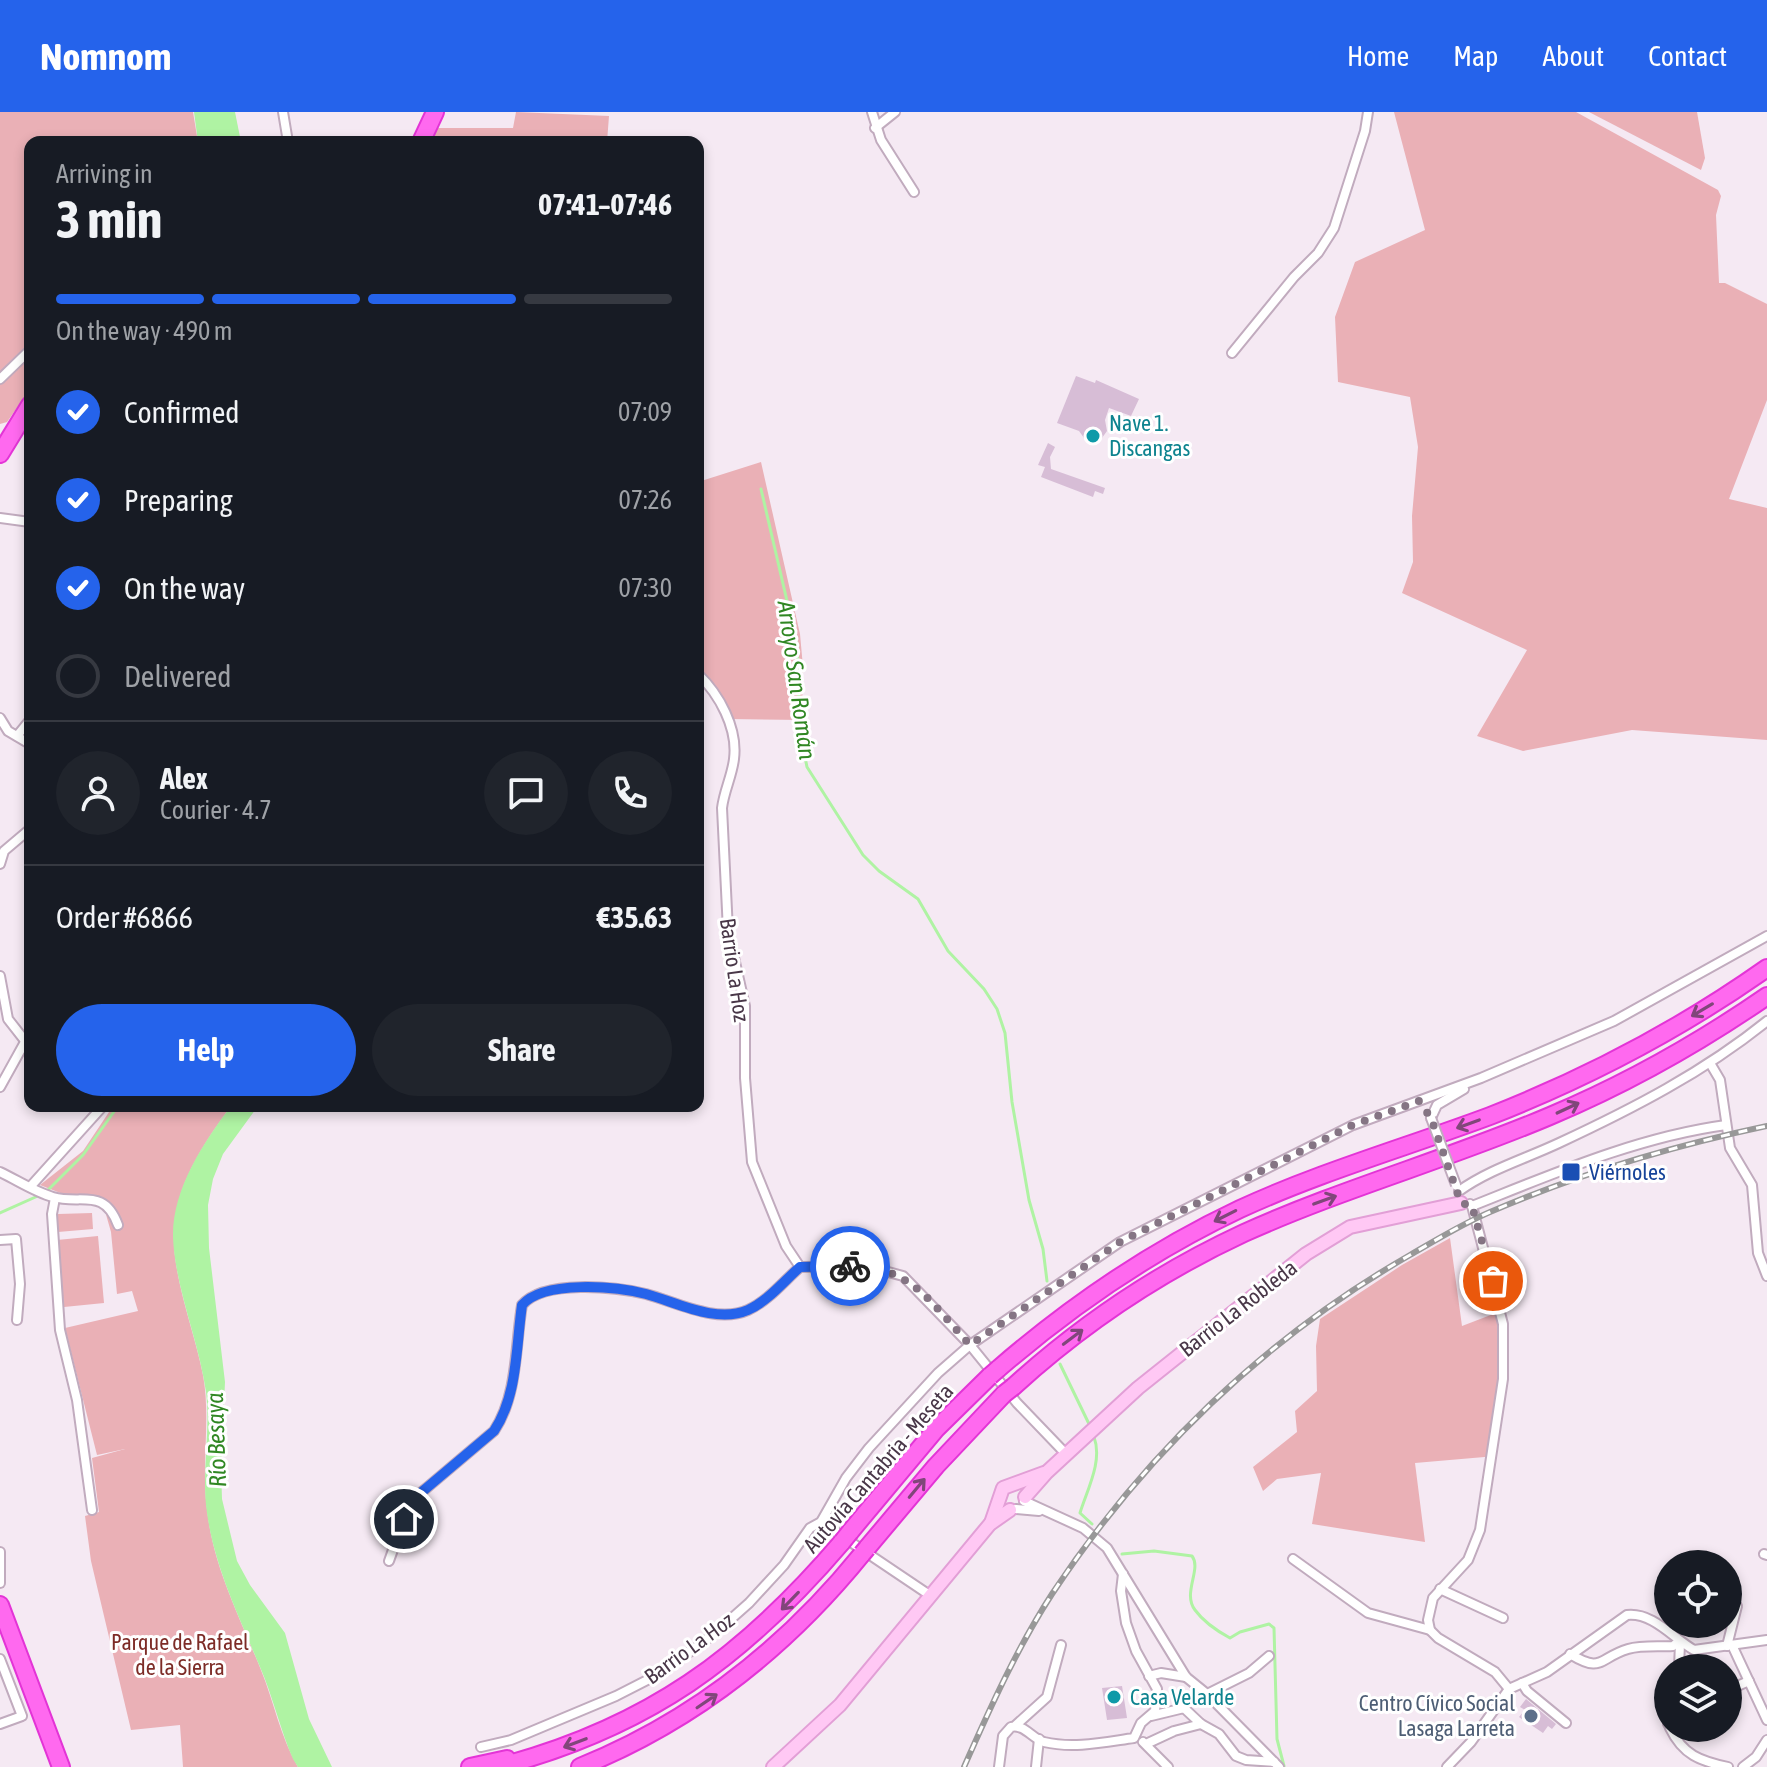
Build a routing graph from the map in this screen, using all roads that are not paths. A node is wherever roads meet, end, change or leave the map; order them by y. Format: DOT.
graph roads {
  1 [pos="283,112"];
  2 [pos="435,112"];
  3 [pos="872,112"];
  4 [pos="895,112"];
  5 [pos="1368,112"];
  6 [pos="875,128"];
  7 [pos="287,136"];
  8 [pos="424,136"];
  9 [pos="914,192"];
  10 [pos="1232,353"];
  11 [pos="24,356"];
  12 [pos="0,379"];
  13 [pos="24,415"];
  14 [pos="0,454"];
  15 [pos="0,518"];
  16 [pos="24,521"];
  17 [pos="704,681"];
  18 [pos="0,718"];
  19 [pos="24,727"];
  20 [pos="17,736"];
  21 [pos="24,740"];
  22 [pos="24,833"];
  23 [pos="2,849"];
  24 [pos="0,864"];
  25 [pos="1767,936"];
  26 [pos="1767,968"];
  27 [pos="0,976"];
  28 [pos="1767,996"];
  29 [pos="1767,1021"];
  30 [pos="24,1033"];
  31 [pos="24,1044"];
  32 [pos="1710,1063"];
  33 [pos="1481,1078"];
  34 [pos="0,1087"];
  35 [pos="1419,1101"];
  36 [pos="98,1112"];
  37 [pos="1431,1118"];
  38 [pos="1726,1125"];
  39 [pos="0,1172"];
  40 [pos="30,1187"];
  41 [pos="1462,1196"];
  42 [pos="53,1197"];
  43 [pos="118,1225"];
  44 [pos="0,1240"];
  45 [pos="800,1267"];
  46 [pos="1767,1276"];
  47 [pos="17,1320"];
  48 [pos="970,1345"];
  49 [pos="1066,1454"];
  50 [pos="1047,1472"];
  51 [pos="1015,1485"];
  52 [pos="999,1500"];
  53 [pos="1019,1504"];
  54 [pos="92,1510"];
  55 [pos="821,1522"];
  56 [pos="990,1524"];
  57 [pos="0,1552"];
  58 [pos="1293,1559"];
  59 [pos="389,1561"];
  60 [pos="1123,1573"];
  61 [pos="0,1583"];
  62 [pos="1440,1589"];
  63 [pos="931,1596"];
  64 [pos="0,1605"];
  65 [pos="1503,1618"];
  66 [pos="1430,1630"];
  67 [pos="1731,1638"];
  68 [pos="1767,1640"];
  69 [pos="1680,1642"];
  70 [pos="1061,1645"];
  71 [pos="1729,1646"];
  72 [pos="1570,1654"];
  73 [pos="1680,1654"];
  74 [pos="1269,1656"];
  75 [pos="0,1659"];
  76 [pos="1149,1676"];
  77 [pos="1186,1677"];
  78 [pos="1749,1681"];
  79 [pos="1522,1683"];
  80 [pos="1742,1684"];
  81 [pos="1509,1689"];
  82 [pos="1207,1694"];
  83 [pos="1150,1716"];
  84 [pos="1767,1720"];
  85 [pos="1566,1723"];
  86 [pos="0,1724"];
  87 [pos="1201,1724"];
  88 [pos="1016,1725"];
  89 [pos="1134,1738"];
  90 [pos="1039,1739"];
  91 [pos="1767,1740"];
  92 [pos="1678,1742"];
  93 [pos="1146,1744"];
  94 [pos="481,1747"];
  95 [pos="528,1759"];
  96 [pos="1277,1764"];
  97 [pos="61,1767"];
  98 [pos="470,1767"];
  99 [pos="498,1767"];
  100 [pos="580,1767"];
  101 [pos="773,1767"];
  102 [pos="999,1767"];
  103 [pos="1036,1767"];
  104 [pos="1168,1767"];
  105 [pos="1447,1767"];
  106 [pos="1728,1767"];
  107 [pos="1743,1767"];
  1 -- 7 [label="street"];
  2 -- 8 [label="highway"];
  3 -- 6 [label="street"];
  4 -- 6 [label="street"];
  5 -- 10 [label="street"];
  6 -- 9 [label="street"];
  11 -- 12 [label="street"];
  13 -- 14 [label="highway"];
  15 -- 16 [label="street"];
  17 -- 45 [label="street, Barrio La Hoz"];
  18 -- 20 [label="street"];
  19 -- 20 [label="street"];
  20 -- 21 [label="street"];
  22 -- 23 [label="street"];
  23 -- 24 [label="street"];
  25 -- 33 [label="street"];
  26 -- 95 [label="highway, Autovía Cantabria - Meseta, one-way"];
  27 -- 30 [label="street"];
  100 -- 28 [label="highway, Autovía Cantabria - Meseta, one-way"];
  29 -- 32 [label="street, Barrio La Robleda"];
  31 -- 34 [label="street"];
  32 -- 38 [label="street"];
  32 -- 41 [label="street, Barrio La Robleda"];
  33 -- 35 [label="street, Barrio La Hoz"];
  33 -- 37 [label="street"];
  35 -- 37 [label="street"];
  35 -- 48 [label="street, Barrio La Hoz"];
  36 -- 40 [label="street"];
  37 -- 41 [label="street, bridge"];
  38 -- 41 [label="street, Barrio La Robleda"];
  38 -- 46 [label="street"];
  39 -- 40 [label="street"];
  40 -- 42 [label="street"];
  41 -- 49 [label="street, Barrio La Robleda"];
  41 -- 62 [label="street"];
  42 -- 43 [label="street"];
  42 -- 54 [label="street"];
  44 -- 47 [label="street"];
  45 -- 48 [label="street"];
  45 -- 59 [label="street"];
  48 -- 49 [label="street"];
  48 -- 55 [label="street, Barrio La Hoz"];
  49 -- 50 [label="street, Barrio La Robleda"];
  50 -- 51 [label="street, Barrio La Robleda"];
  50 -- 53 [label="street, Barrio La Robleda"];
  51 -- 52 [label="street"];
  51 -- 53 [label="street"];
  52 -- 53 [label="street"];
  52 -- 56 [label="street"];
  53 -- 56 [label="street"];
  53 -- 60 [label="street"];
  55 -- 63 [label="street"];
  55 -- 94 [label="street, Barrio La Hoz"];
  56 -- 63 [label="street"];
  57 -- 61 [label="street"];
  58 -- 66 [label="street"];
  60 -- 76 [label="street"];
  60 -- 77 [label="street"];
  62 -- 65 [label="street"];
  62 -- 66 [label="street"];
  63 -- 101 [label="street"];
  64 -- 97 [label="highway"];
  66 -- 81 [label="street"];
  67 -- 71 [label="street"];
  68 -- 71 [label="street"];
  69 -- 71 [label="street"];
  69 -- 72 [label="street"];
  69 -- 72 [label="street"];
  69 -- 73 [label="street"];
  70 -- 88 [label="street"];
  71 -- 78 [label="street"];
  72 -- 79 [label="street"];
  74 -- 82 [label="street"];
  75 -- 86 [label="street"];
  76 -- 77 [label="street"];
  76 -- 83 [label="street"];
  77 -- 82 [label="street"];
  78 -- 80 [label="street"];
  78 -- 84 [label="street"];
  79 -- 81 [label="street"];
  79 -- 85 [label="street"];
  81 -- 105 [label="street"];
  82 -- 96 [label="street"];
  83 -- 87 [label="street"];
  83 -- 89 [label="street"];
  87 -- 93 [label="street"];
  87 -- 96 [label="street"];
  88 -- 90 [label="street"];
  88 -- 102 [label="street"];
  89 -- 90 [label="street"];
  89 -- 93 [label="street"];
  90 -- 103 [label="street"];
  91 -- 107 [label="street"];
  92 -- 106 [label="street"];
  93 -- 104 [label="street"];
  95 -- 98 [label="highway"];
  95 -- 99 [label="highway, Autovía Cantabria - Meseta"];
}
